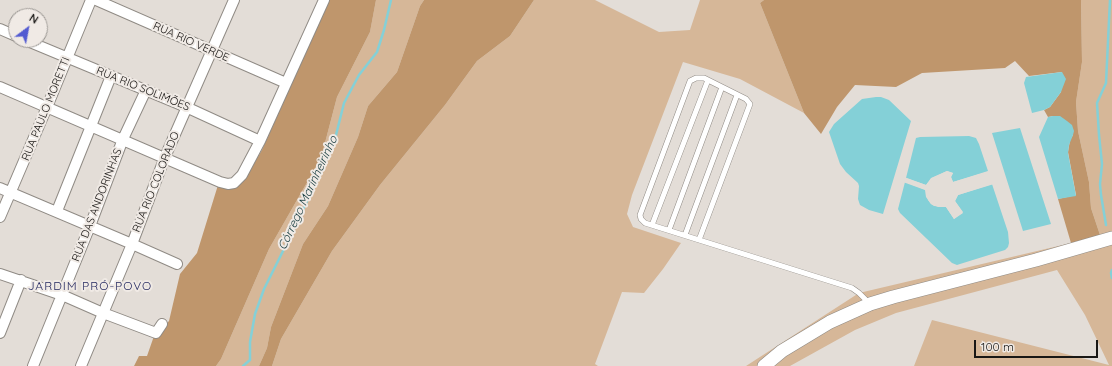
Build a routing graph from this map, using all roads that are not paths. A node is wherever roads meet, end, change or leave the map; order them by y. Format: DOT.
graph roads {
  1 [pos="91,0"];
  2 [pos="96,0"];
  3 [pos="234,0"];
  4 [pos="324,0"];
  5 [pos="43,48"];
  6 [pos="211,50"];
  7 [pos="66,58"];
  8 [pos="111,76"];
  9 [pos="708,80"];
  10 [pos="286,83"];
  11 [pos="0,87"];
  12 [pos="722,87"];
  13 [pos="146,90"];
  14 [pos="737,95"];
  15 [pos="47,107"];
  16 [pos="186,107"];
  17 [pos="91,125"];
  18 [pos="123,139"];
  19 [pos="260,141"];
  20 [pos="165,157"];
  21 [pos="0,188"];
  22 [pos="11,192"];
  23 [pos="57,211"];
  24 [pos="0,217"];
  25 [pos="652,225"];
  26 [pos="90,226"];
  27 [pos="669,230"];
  28 [pos="685,235"];
  29 [pos="1112,238"];
  30 [pos="699,240"];
  31 [pos="132,244"];
  32 [pos="177,264"];
  33 [pos="0,274"];
  34 [pos="21,280"];
  35 [pos="62,295"];
  36 [pos="870,304"];
  37 [pos="103,313"];
  38 [pos="159,328"];
  39 [pos="0,333"];
  40 [pos="33,366"];
  41 [pos="81,366"];
  42 [pos="764,366"];
  1 -- 7 [label="street, RUA PAULO MORETTI"];
  2 -- 6 [label="street, RUA RIO VERDE"];
  3 -- 6 [label="street, RUA RIO COLORADO"];
  4 -- 10 [label="street"];
  5 -- 7 [label="street, RUA RIO SOLIMÕES"];
  6 -- 10 [label="street, RUA RIO VERDE"];
  6 -- 16 [label="street, RUA RIO COLORADO"];
  7 -- 8 [label="street, RUA RIO SOLIMÕES"];
  7 -- 15 [label="street, RUA PAULO MORETTI"];
  8 -- 13 [label="street, RUA RIO SOLIMÕES"];
  8 -- 17 [label="street"];
  9 -- 12 [label="lane"];
  9 -- 25 [label="lane"];
  9 -- 25 [label="lane"];
  10 -- 19 [label="street"];
  11 -- 15 [label="street"];
  12 -- 14 [label="lane"];
  12 -- 27 [label="lane"];
  13 -- 16 [label="street, RUA RIO SOLIMÕES"];
  13 -- 18 [label="street, RUA DAS ANDORINHAS"];
  14 -- 28 [label="lane"];
  14 -- 30 [label="lane"];
  15 -- 17 [label="street"];
  15 -- 22 [label="street, RUA PAULO MORETTI"];
  16 -- 19 [label="street, RUA RIO SOLIMÕES"];
  16 -- 20 [label="street, RUA RIO COLORADO"];
  17 -- 18 [label="street"];
  17 -- 23 [label="street"];
  18 -- 20 [label="street"];
  18 -- 26 [label="street, RUA DAS ANDORINHAS"];
  19 -- 20 [label="street"];
  20 -- 31 [label="street, RUA RIO COLORADO"];
  21 -- 22 [label="street"];
  22 -- 23 [label="street"];
  22 -- 24 [label="street, RUA PAULO MORETTI"];
  23 -- 26 [label="street"];
  25 -- 27 [label="lane"];
  26 -- 31 [label="street"];
  26 -- 35 [label="street, RUA DAS ANDORINHAS"];
  27 -- 28 [label="lane"];
  28 -- 30 [label="lane"];
  29 -- 36 [label="main road"];
  30 -- 36 [label="lane"];
  31 -- 32 [label="street"];
  31 -- 37 [label="street, RUA RIO COLORADO"];
  33 -- 34 [label="street"];
  34 -- 35 [label="street"];
  34 -- 39 [label="street"];
  35 -- 37 [label="street"];
  35 -- 40 [label="street, RUA DAS ANDORINHAS"];
  36 -- 42 [label="main road"];
  37 -- 38 [label="street"];
  37 -- 41 [label="street, RUA RIO COLORADO"];
}
